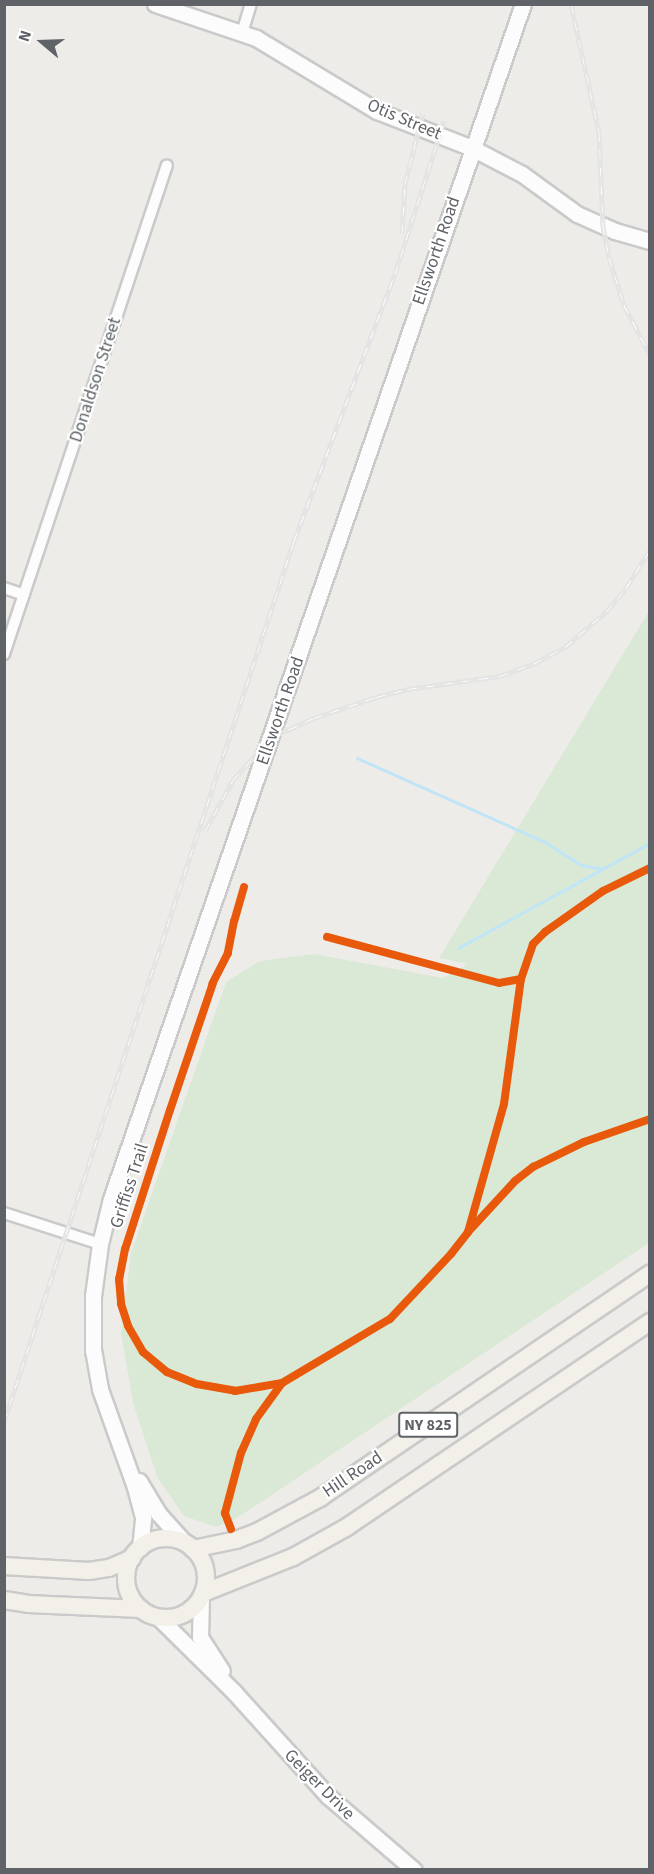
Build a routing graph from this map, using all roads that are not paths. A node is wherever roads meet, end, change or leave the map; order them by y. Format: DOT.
graph roads {
  1 [pos="155,4"];
  2 [pos="250,4"];
  3 [pos="523,4"];
  4 [pos="242,33"];
  5 [pos="472,148"];
  6 [pos="167,165"];
  7 [pos="650,241"];
  8 [pos="4,588"];
  9 [pos="24,595"];
  10 [pos="4,654"];
  11 [pos="4,1213"];
  12 [pos="100,1244"];
  13 [pos="650,1274"];
  14 [pos="650,1322"];
  15 [pos="111,1426"];
  16 [pos="189,1546"];
  17 [pos="136,1553"];
  18 [pos="4,1566"];
  19 [pos="202,1595"];
  20 [pos="4,1600"];
  21 [pos="141,1609"];
  22 [pos="158,1617"];
  23 [pos="234,1692"];
  24 [pos="414,1869"];
  1 -- 4 [label="street, Otis Street"];
  2 -- 4 [label="street"];
  3 -- 5 [label="street, Ellsworth Road"];
  4 -- 5 [label="street, Otis Street"];
  5 -- 7 [label="street, Otis Street"];
  5 -- 12 [label="street, Ellsworth Road"];
  6 -- 9 [label="street, Donaldson Street"];
  8 -- 9 [label="street"];
  9 -- 10 [label="street, Donaldson Street"];
  11 -- 12 [label="street"];
  12 -- 15 [label="street, Ellsworth Road"];
  13 -- 16 [label="main road, Hill Road / NY 825"];
  14 -- 19 [label="main road, NY 825"];
  15 -- 16 [label="street, Ellsworth Road"];
  15 -- 17 [label="street, Ellsworth Road"];
  16 -- 17 [label="main road, NY 825"];
  16 -- 19 [label="main road"];
  17 -- 18 [label="main road, NY 825"];
  17 -- 21 [label="main road"];
  19 -- 22 [label="main road, NY 825"];
  19 -- 23 [label="street, Geiger Drive"];
  20 -- 21 [label="main road"];
  21 -- 22 [label="main road"];
  22 -- 23 [label="street, Geiger Drive"];
  23 -- 24 [label="street, Geiger Drive"];
}
